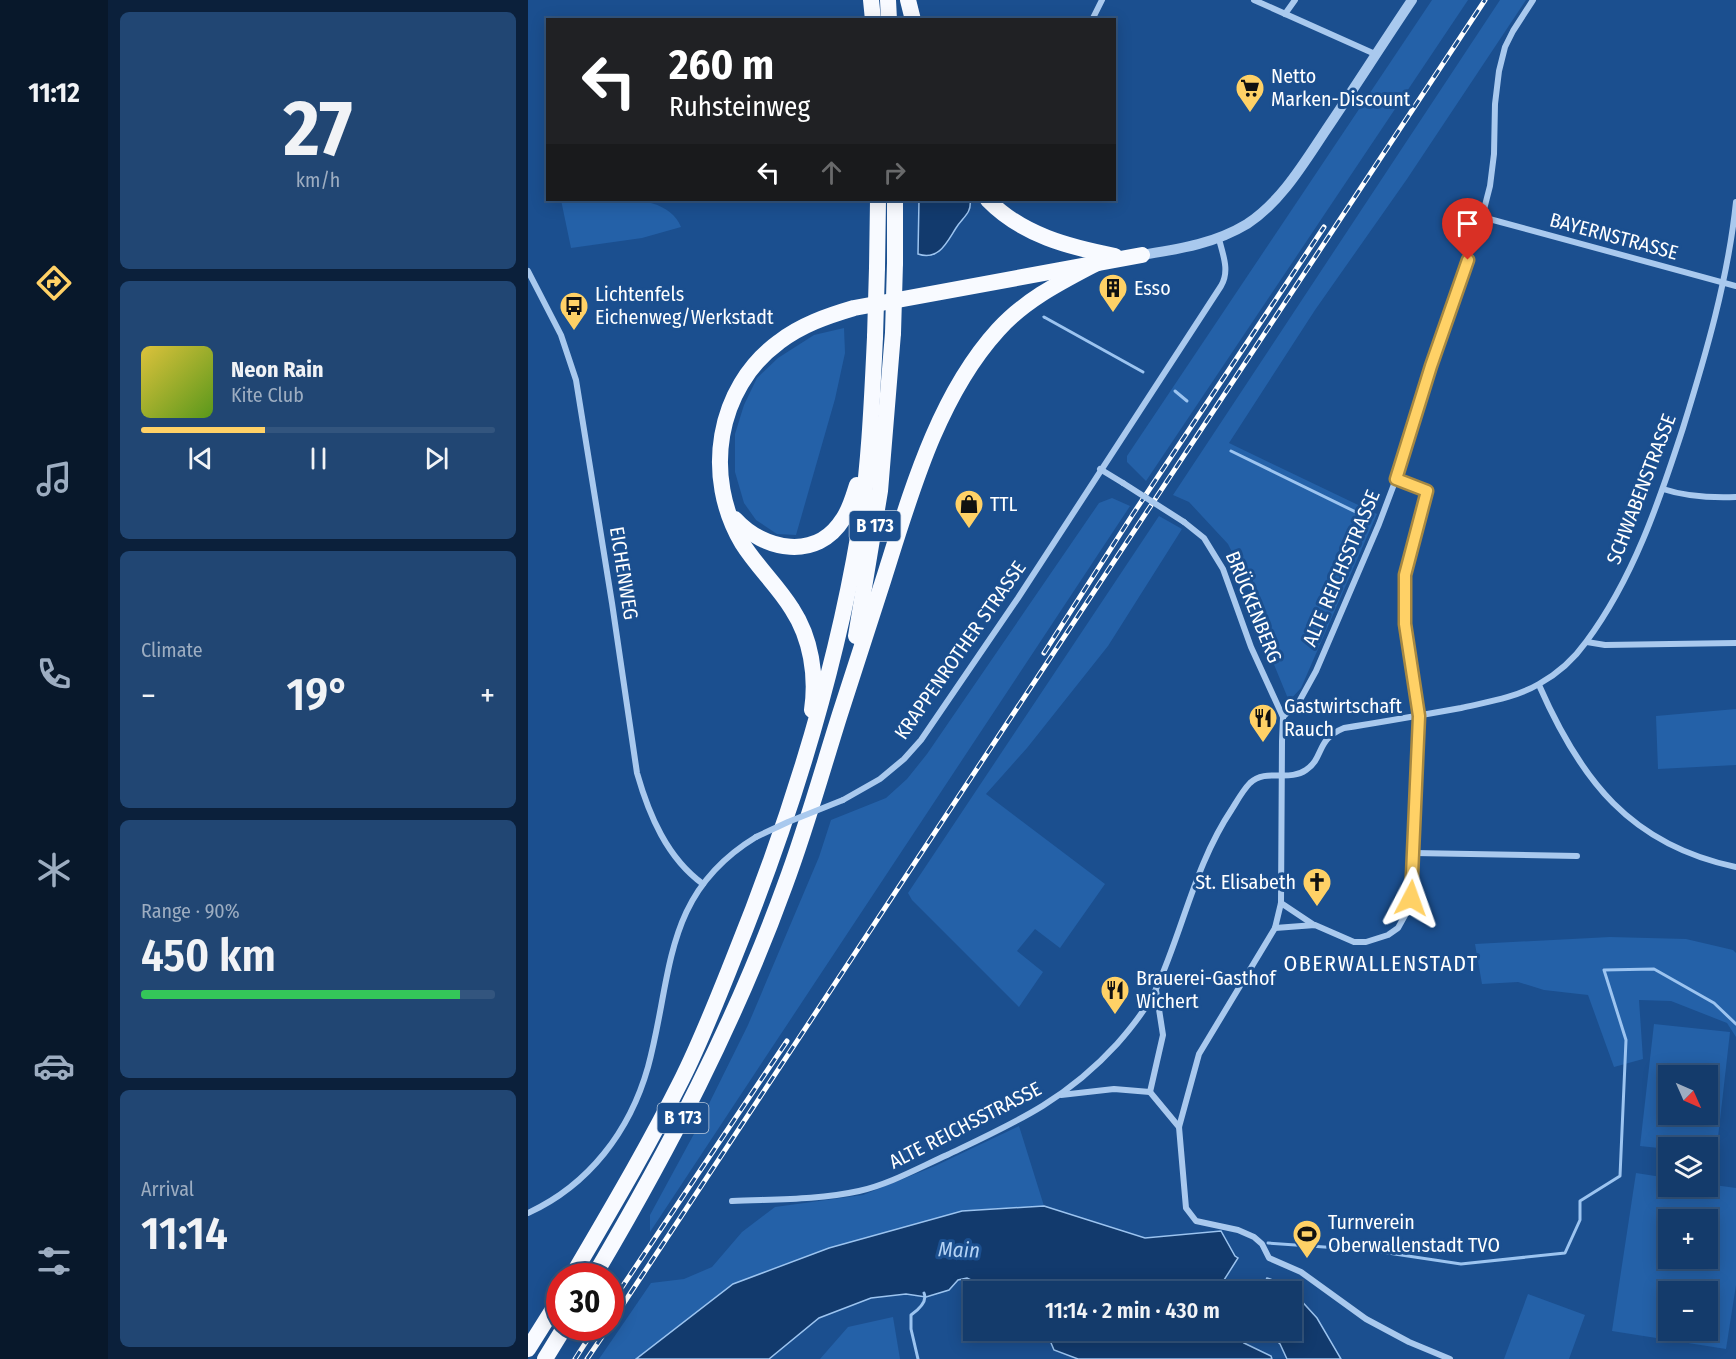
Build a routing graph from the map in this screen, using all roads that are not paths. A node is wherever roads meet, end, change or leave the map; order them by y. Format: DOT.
graph roads {
  1 [pos="871,0"];
  2 [pos="888,0"];
  3 [pos="908,0"];
  4 [pos="1102,0"];
  5 [pos="1254,0"];
  6 [pos="1295,0"];
  7 [pos="1412,0"];
  8 [pos="1533,0"];
  9 [pos="1285,14"];
  10 [pos="873,18"];
  11 [pos="889,18"];
  12 [pos="912,18"];
  13 [pos="1093,18"];
  14 [pos="1375,54"];
  15 [pos="878,201"];
  16 [pos="895,201"];
  17 [pos="989,201"];
  18 [pos="1736,202"];
  19 [pos="1482,217"];
  20 [pos="1219,239"];
  21 [pos="1142,255"];
  22 [pos="1125,258"];
  23 [pos="1099,262"];
  24 [pos="528,271"];
  25 [pos="1723,282"];
  26 [pos="1736,286"];
  27 [pos="867,453"];
  28 [pos="1100,469"];
  29 [pos="1396,479"];
  30 [pos="1663,489"];
  31 [pos="1736,497"];
  32 [pos="729,513"];
  33 [pos="1587,642"];
  34 [pos="1736,643"];
  35 [pos="1539,685"];
  36 [pos="840,716"];
  37 [pos="1419,716"];
  38 [pos="1283,717"];
  39 [pos="802,766"];
  40 [pos="1283,775"];
  41 [pos="1414,853"];
  42 [pos="1577,856"];
  43 [pos="1736,867"];
  44 [pos="703,884"];
  45 [pos="1281,903"];
  46 [pos="1315,925"];
  47 [pos="1275,928"];
  48 [pos="1156,988"];
  49 [pos="1150,1092"];
  50 [pos="1061,1095"];
  51 [pos="1179,1127"];
  52 [pos="732,1201"];
  53 [pos="528,1213"];
  54 [pos="580,1263"];
  55 [pos="601,1263"];
  56 [pos="546,1320"];
  57 [pos="556,1341"];
  58 [pos="528,1349"];
  59 [pos="545,1359"];
  60 [pos="1450,1359"];
  1 -- 10 [label="highway"];
  2 -- 11 [label="highway"];
  3 -- 12 [label="highway"];
  4 -- 13 [label="street"];
  5 -- 9 [label="street"];
  6 -- 9 [label="street"];
  7 -- 14 [label="street"];
  8 -- 19 [label="street, ALTE REICHSSTRASSE"];
  9 -- 14 [label="street"];
  14 -- 20 [label="street"];
  15 -- 27 [label="highway, B 173, bridge"];
  16 -- 36 [label="highway, B 173, bridge"];
  17 -- 22 [label="highway"];
  18 -- 25 [label="street, SCHWABENSTRASSE"];
  19 -- 25 [label="street, BAYERNSTRASSE"];
  19 -- 29 [label="street, ALTE REICHSSTRASSE"];
  20 -- 21 [label="street"];
  20 -- 28 [label="street, KRAPPENROTHER STRASSE"];
  21 -- 22 [label="highway"];
  22 -- 23 [label="highway"];
  23 -- 32 [label="highway"];
  23 -- 36 [label="highway"];
  24 -- 44 [label="street, EICHENWEG"];
  25 -- 26 [label="street, BAYERNSTRASSE"];
  25 -- 30 [label="street, SCHWABENSTRASSE"];
  27 -- 32 [label="highway"];
  27 -- 39 [label="highway, B 173"];
  28 -- 38 [label="street, BRÜCKENBERG, bridge"];
  28 -- 44 [label="street, KRAPPENROTHER STRASSE, bridge"];
  29 -- 37 [label="street"];
  29 -- 38 [label="street, ALTE REICHSSTRASSE"];
  30 -- 31 [label="street"];
  30 -- 33 [label="street, SCHWABENSTRASSE"];
  32 -- 39 [label="highway"];
  33 -- 34 [label="street"];
  33 -- 35 [label="street, SCHWABENSTRASSE"];
  35 -- 37 [label="street, SCHWABENSTRASSE"];
  35 -- 43 [label="street"];
  36 -- 55 [label="highway, B 173"];
  37 -- 40 [label="street, SCHWABENSTRASSE"];
  37 -- 41 [label="street"];
  38 -- 40 [label="street, BRÜCKENBERG"];
  39 -- 54 [label="highway, B 173"];
  40 -- 45 [label="street, BRÜCKENBERG"];
  40 -- 48 [label="street, ALTE REICHSSTRASSE"];
  41 -- 42 [label="street"];
  41 -- 46 [label="street"];
  44 -- 53 [label="street, KRAPPENROTHER STRASSE"];
  45 -- 46 [label="street"];
  45 -- 47 [label="street, BRÜCKENBERG"];
  46 -- 47 [label="street"];
  47 -- 51 [label="street, BRÜCKENBERG"];
  48 -- 49 [label="street"];
  48 -- 50 [label="street, ALTE REICHSSTRASSE"];
  49 -- 50 [label="street"];
  49 -- 51 [label="street"];
  50 -- 52 [label="street, ALTE REICHSSTRASSE"];
  51 -- 60 [label="street"];
  56 -- 58 [label="highway"];
  57 -- 59 [label="highway"];
}
